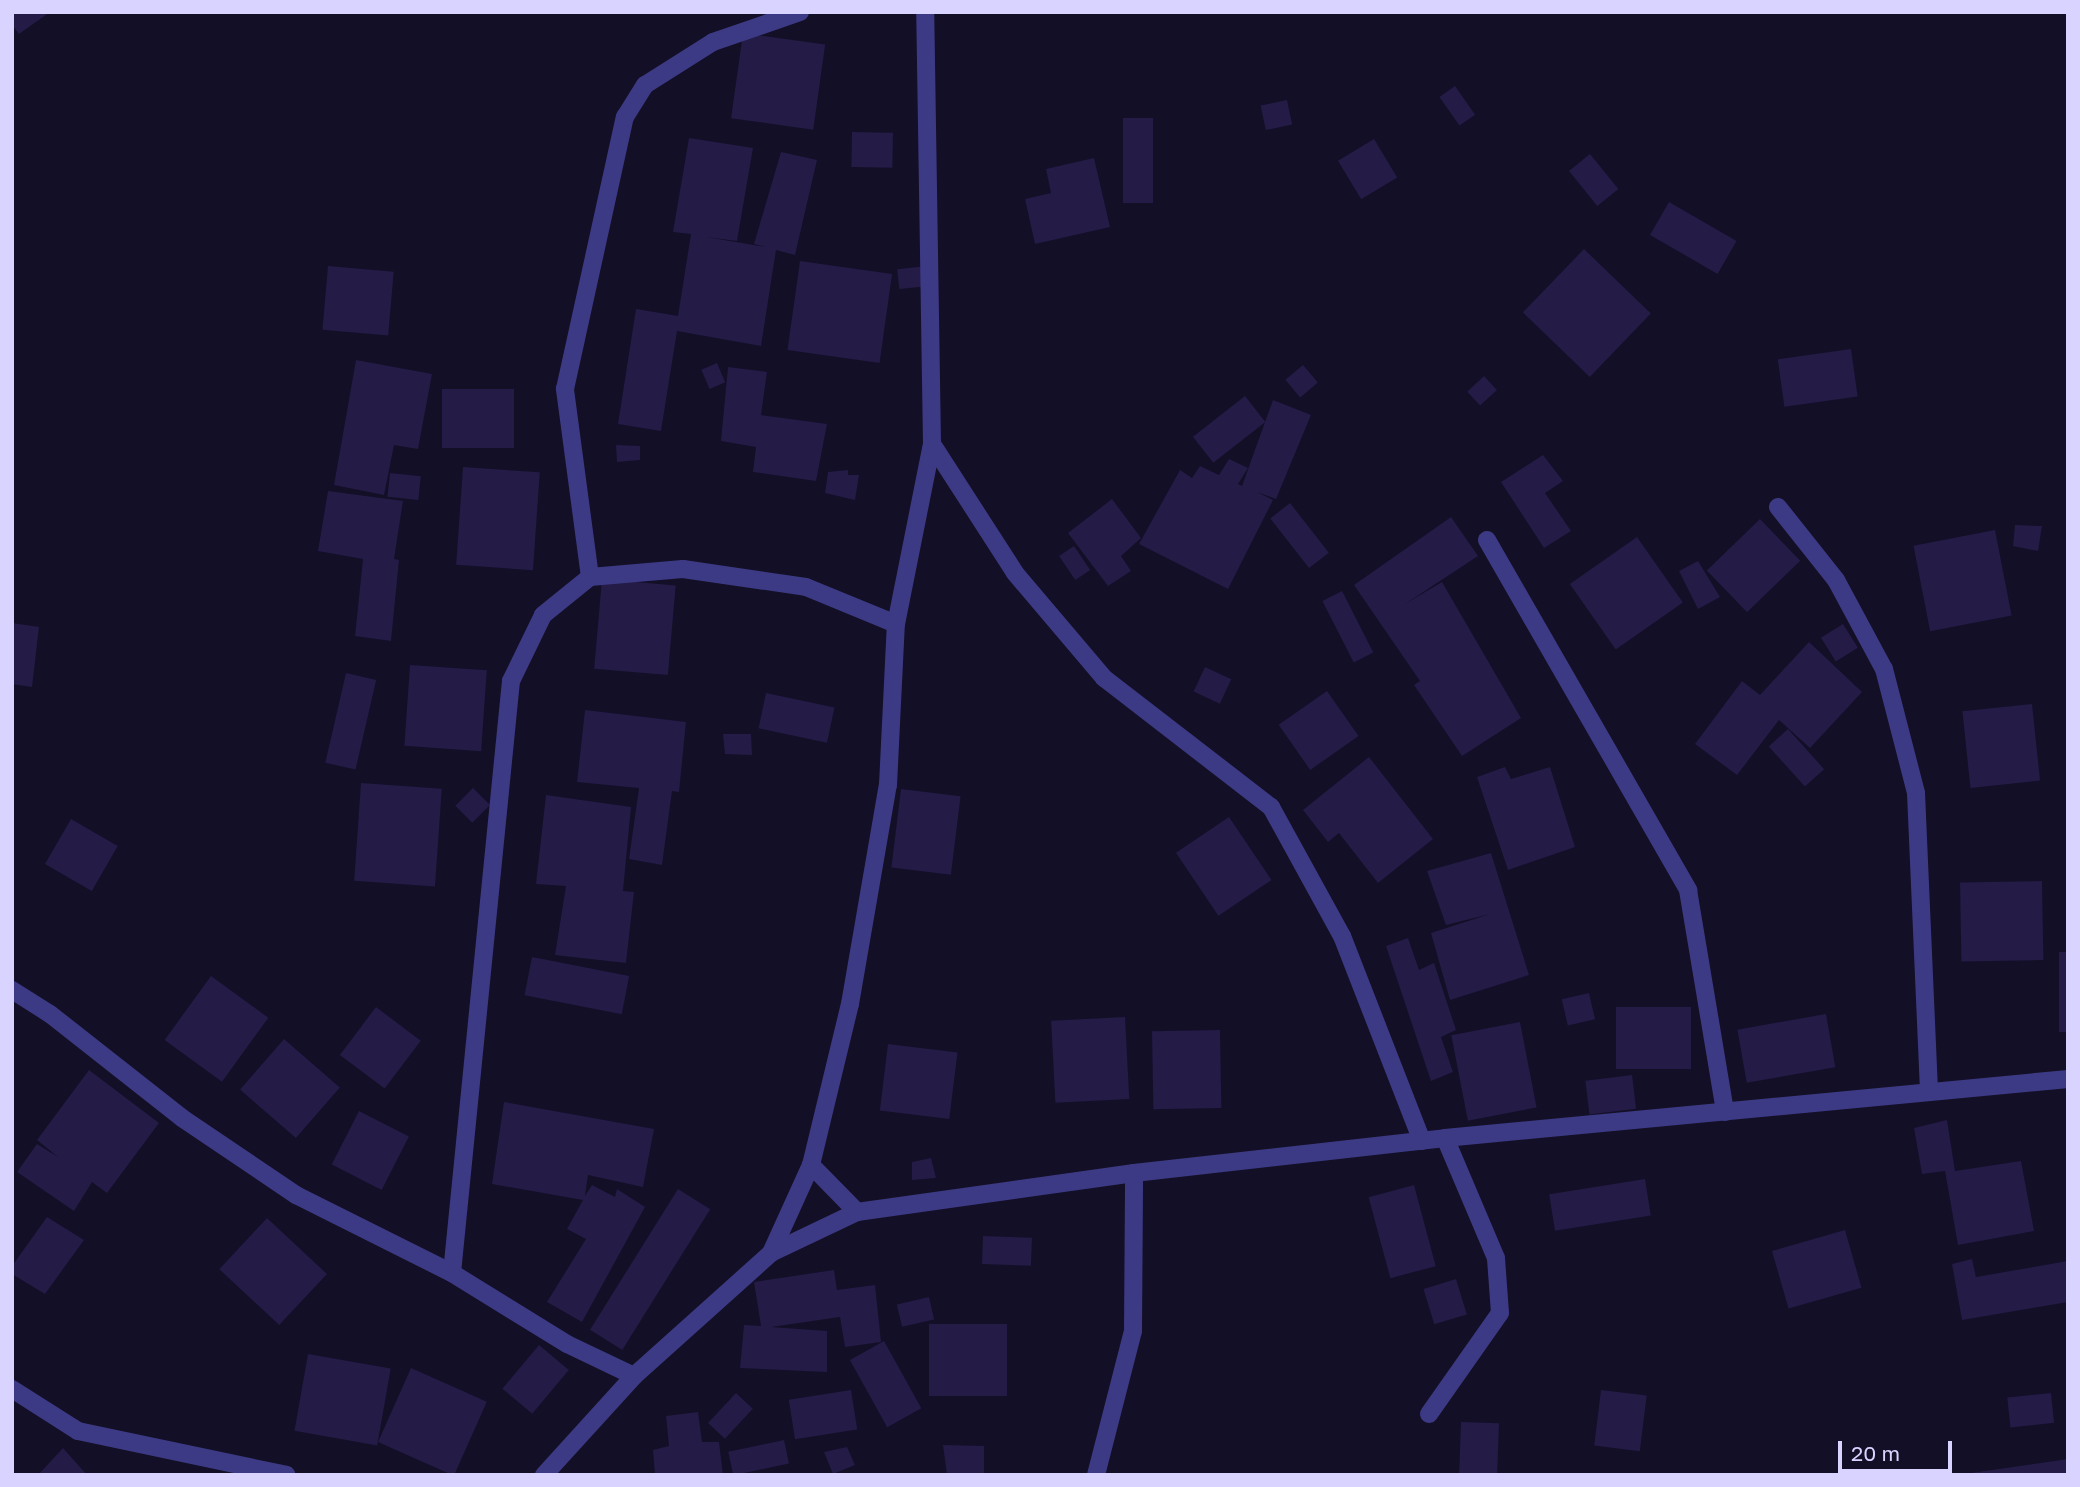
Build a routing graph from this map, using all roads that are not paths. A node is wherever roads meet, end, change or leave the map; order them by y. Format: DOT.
graph roads {
  1 [pos="800,12"];
  2 [pos="926,12"];
  3 [pos="932,444"];
  4 [pos="1778,508"];
  5 [pos="1487,540"];
  6 [pos="590,578"];
  7 [pos="896,624"];
  8 [pos="12,990"];
  9 [pos="2068,1079"];
  10 [pos="1929,1092"];
  11 [pos="1725,1112"];
  12 [pos="1445,1138"];
  13 [pos="1422,1141"];
  14 [pos="811,1165"];
  15 [pos="1134,1173"];
  16 [pos="857,1212"];
  17 [pos="771,1253"];
  18 [pos="452,1273"];
  19 [pos="634,1376"];
  20 [pos="12,1389"];
  21 [pos="1429,1415"];
  22 [pos="286,1475"];
  23 [pos="544,1475"];
  24 [pos="1096,1475"];
  1 -- 6 [label="street"];
  2 -- 3 [label="street"];
  3 -- 7 [label="street"];
  3 -- 13 [label="street"];
  4 -- 10 [label="street"];
  5 -- 11 [label="street"];
  6 -- 7 [label="street"];
  6 -- 18 [label="street"];
  7 -- 14 [label="street"];
  8 -- 18 [label="street"];
  9 -- 10 [label="street"];
  10 -- 11 [label="street"];
  11 -- 12 [label="street"];
  12 -- 13 [label="street"];
  12 -- 21 [label="street"];
  13 -- 15 [label="street"];
  14 -- 16 [label="street"];
  14 -- 17 [label="street"];
  15 -- 16 [label="street"];
  15 -- 24 [label="street"];
  16 -- 17 [label="street"];
  17 -- 19 [label="street"];
  18 -- 19 [label="street"];
  19 -- 23 [label="street"];
  20 -- 22 [label="street"];
}
